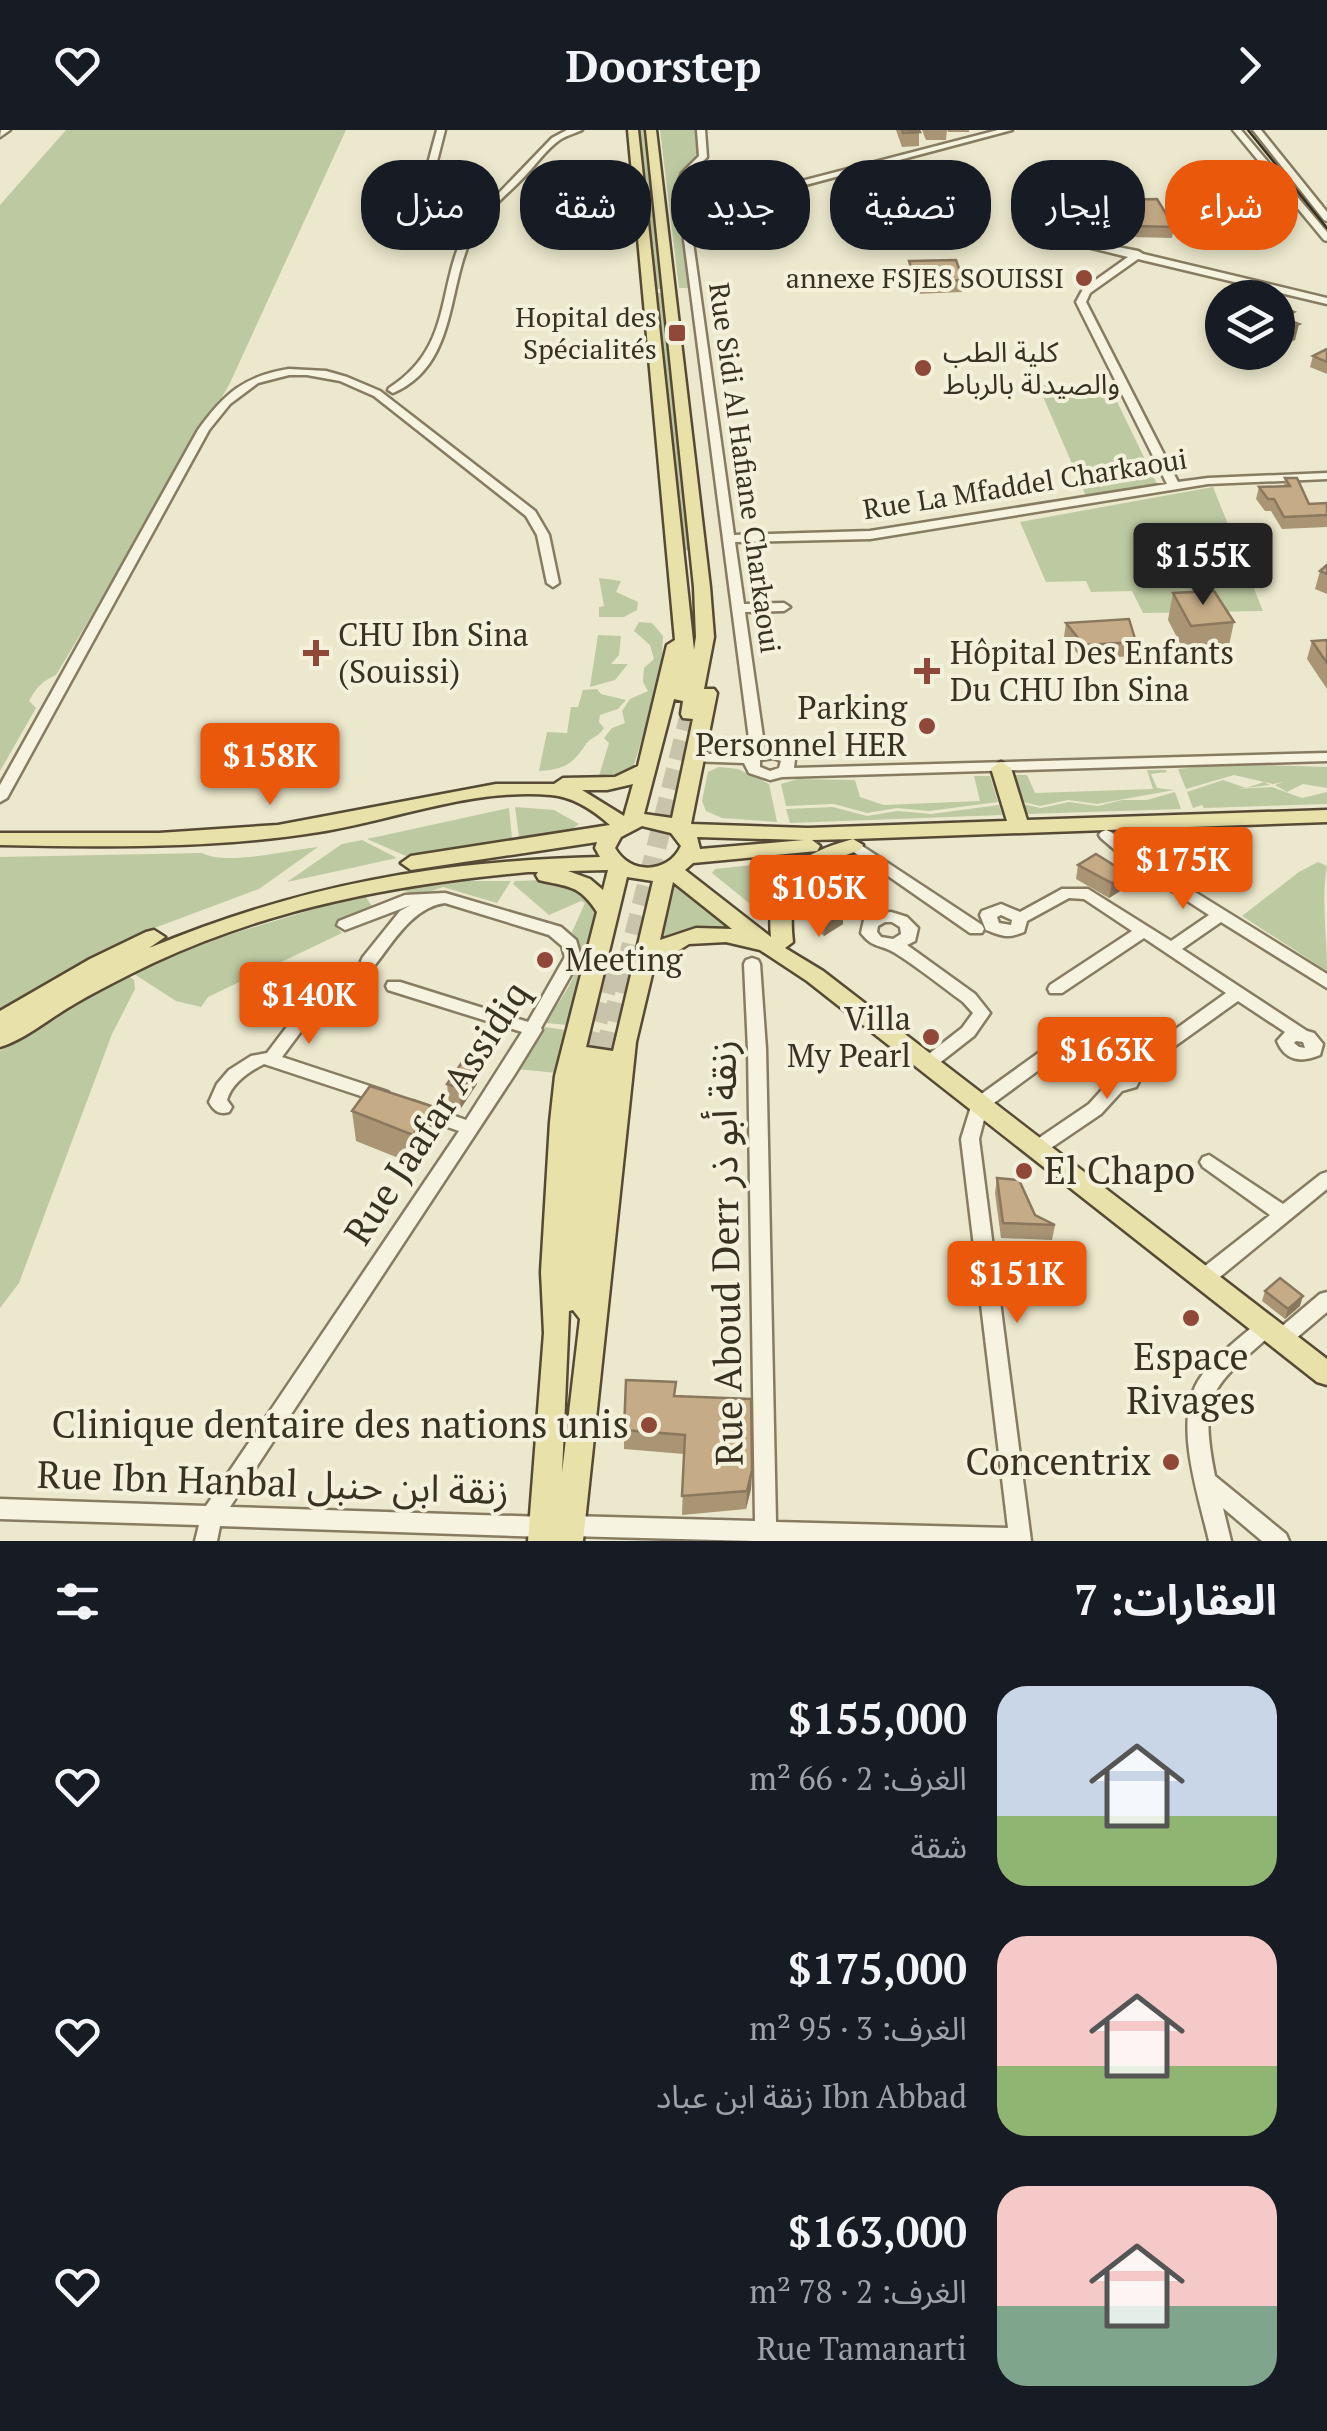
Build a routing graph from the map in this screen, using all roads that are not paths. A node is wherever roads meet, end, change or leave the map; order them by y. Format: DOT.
graph roads {
  1 [pos="6,130"];
  2 [pos="441,130"];
  3 [pos="567,130"];
  4 [pos="578,130"];
  5 [pos="633,130"];
  6 [pos="650,130"];
  7 [pos="701,130"];
  8 [pos="1008,130"];
  9 [pos="1236,130"];
  10 [pos="1257,130"];
  11 [pos="0,135"];
  12 [pos="433,160"];
  13 [pos="698,160"];
  14 [pos="810,181"];
  15 [pos="500,198"];
  16 [pos="1327,218"];
  17 [pos="1327,238"];
  18 [pos="466,250"];
  19 [pos="689,250"];
  20 [pos="1119,250"];
  21 [pos="1138,254"];
  22 [pos="1327,301"];
  23 [pos="385,393"];
  24 [pos="1168,472"];
  25 [pos="1327,476"];
  26 [pos="1208,480"];
  27 [pos="1174,486"];
  28 [pos="730,539"];
  29 [pos="553,583"];
  30 [pos="784,607"];
  31 [pos="739,608"];
  32 [pos="681,634"];
  33 [pos="705,636"];
  34 [pos="1327,757"];
  35 [pos="694,758"];
  36 [pos="759,758"];
  37 [pos="647,768"];
  38 [pos="786,768"];
  39 [pos="1000,768"];
  40 [pos="536,788"];
  41 [pos="0,798"];
  42 [pos="1327,816"];
  43 [pos="1019,826"];
  44 [pos="1327,828"];
  45 [pos="620,829"];
  46 [pos="681,829"];
  47 [pos="1106,835"];
  48 [pos="0,839"];
  49 [pos="853,845"];
  50 [pos="0,848"];
  51 [pos="616,865"];
  52 [pos="676,866"];
  53 [pos="479,868"];
  54 [pos="436,897"];
  55 [pos="384,908"];
  56 [pos="608,912"];
  57 [pos="1222,914"];
  58 [pos="1020,918"];
  59 [pos="401,921"];
  60 [pos="345,925"];
  61 [pos="976,929"];
  62 [pos="1144,930"];
  63 [pos="894,945"];
  64 [pos="780,948"];
  65 [pos="1170,948"];
  66 [pos="369,961"];
  67 [pos="752,964"];
  68 [pos="640,966"];
  69 [pos="1327,982"];
  70 [pos="394,986"];
  71 [pos="1056,990"];
  72 [pos="323,991"];
  73 [pos="1238,993"];
  74 [pos="0,1021"];
  75 [pos="534,1030"];
  76 [pos="1082,1030"];
  77 [pos="1300,1034"];
  78 [pos="0,1039"];
  79 [pos="1151,1055"];
  80 [pos="272,1059"];
  81 [pos="927,1064"];
  82 [pos="1120,1082"];
  83 [pos="979,1105"];
  84 [pos="222,1107"];
  85 [pos="471,1128"];
  86 [pos="1036,1150"];
  87 [pos="1208,1162"];
  88 [pos="1327,1179"];
  89 [pos="1283,1214"];
  90 [pos="1203,1279"];
  91 [pos="1327,1300"];
  92 [pos="557,1333"];
  93 [pos="1273,1333"];
  94 [pos="589,1336"];
  95 [pos="1327,1374"];
  96 [pos="1207,1482"];
  97 [pos="0,1509"];
  98 [pos="212,1515"];
  99 [pos="556,1534"];
  100 [pos="766,1536"];
  101 [pos="1019,1540"];
  102 [pos="206,1541"];
  103 [pos="1220,1541"];
  104 [pos="1278,1541"];
  1 -- 11 [label="street"];
  2 -- 12 [label="street"];
  3 -- 4 [label="street"];
  3 -- 15 [label="street"];
  5 -- 32 [label="main road"];
  6 -- 33 [label="main road"];
  7 -- 13 [label="street"];
  8 -- 14 [label="street"];
  9 -- 17 [label="street"];
  10 -- 16 [label="street"];
  18 -- 23 [label="street"];
  19 -- 28 [label="street, Rue Sidi Al Hafiane Charkaoui"];
  20 -- 21 [label="street"];
  21 -- 22 [label="street"];
  21 -- 24 [label="street"];
  23 -- 29 [label="street"];
  23 -- 41 [label="street"];
  24 -- 26 [label="street"];
  24 -- 27 [label="street"];
  25 -- 26 [label="street, Rue La Mfaddel Charkaoui"];
  26 -- 27 [label="street, Rue La Mfaddel Charkaoui"];
  27 -- 28 [label="street, Rue La Mfaddel Charkaoui"];
  28 -- 31 [label="street, Rue Sidi Al Hafiane Charkaoui"];
  30 -- 31 [label="street"];
  31 -- 36 [label="street, Rue Sidi Al Hafiane Charkaoui"];
  32 -- 33 [label="main road"];
  32 -- 37 [label="main road"];
  33 -- 35 [label="main road"];
  34 -- 39 [label="street"];
  35 -- 36 [label="street"];
  35 -- 46 [label="main road"];
  36 -- 38 [label="street"];
  36 -- 38 [label="street"];
  37 -- 40 [label="main road"];
  37 -- 45 [label="main road"];
  38 -- 39 [label="street"];
  39 -- 43 [label="main road"];
  40 -- 45 [label="main road"];
  40 -- 48 [label="main road"];
  42 -- 43 [label="main road"];
  43 -- 46 [label="main road"];
  44 -- 47 [label="main road"];
  45 -- 46 [label="main road"];
  45 -- 50 [label="main road"];
  45 -- 51 [label="main road"];
  45 -- 74 [label="main road"];
  46 -- 52 [label="main road"];
  47 -- 49 [label="main road"];
  47 -- 57 [label="street"];
  49 -- 52 [label="main road"];
  49 -- 61 [label="street"];
  49 -- 64 [label="main road"];
  51 -- 52 [label="main road"];
  51 -- 53 [label="main road"];
  51 -- 56 [label="main road"];
  52 -- 64 [label="main road"];
  52 -- 68 [label="main road"];
  53 -- 56 [label="main road"];
  53 -- 78 [label="main road"];
  54 -- 55 [label="street, Rue Jaafar Assidiq"];
  54 -- 59 [label="street"];
  54 -- 75 [label="street, Rue Jaafar Assidiq"];
  55 -- 59 [label="street"];
  55 -- 60 [label="street, Rue Jaafar Assidiq"];
  56 -- 92 [label="main road"];
  57 -- 65 [label="street"];
  57 -- 69 [label="street"];
  58 -- 62 [label="street"];
  59 -- 66 [label="street"];
  62 -- 65 [label="street"];
  62 -- 71 [label="street"];
  63 -- 81 [label="street"];
  64 -- 68 [label="main road"];
  64 -- 81 [label="main road"];
  65 -- 73 [label="street"];
  67 -- 100 [label="street, Rue Aboud Derr زنقة أبو ذر"];
  68 -- 94 [label="main road"];
  70 -- 75 [label="street"];
  72 -- 80 [label="street"];
  73 -- 77 [label="street"];
  73 -- 79 [label="street"];
  75 -- 85 [label="street, Rue Jaafar Assidiq"];
  76 -- 83 [label="street"];
  80 -- 84 [label="street"];
  80 -- 85 [label="street"];
  81 -- 83 [label="main road"];
  82 -- 86 [label="street"];
  83 -- 86 [label="main road"];
  83 -- 101 [label="street"];
  85 -- 98 [label="street, Rue Jaafar Assidiq"];
  86 -- 90 [label="main road"];
  87 -- 89 [label="street"];
  88 -- 89 [label="street"];
  89 -- 90 [label="street"];
  90 -- 93 [label="main road"];
  91 -- 93 [label="street"];
  92 -- 94 [label="main road"];
  92 -- 99 [label="main road"];
  93 -- 95 [label="main road"];
  93 -- 96 [label="street"];
  94 -- 99 [label="main road"];
  96 -- 103 [label="street"];
  96 -- 104 [label="street"];
  97 -- 98 [label="street, Rue Ibn Hanbal زنقة ابن حنبل"];
  98 -- 99 [label="street, Rue Ibn Hanbal زنقة ابن حنبل"];
  98 -- 102 [label="street"];
  99 -- 100 [label="street, Rue Ibn Hanbal زنقة ابن حنبل"];
  100 -- 101 [label="street, Rue Ibn Hanbal زنقة ابن حنبل"];
}
